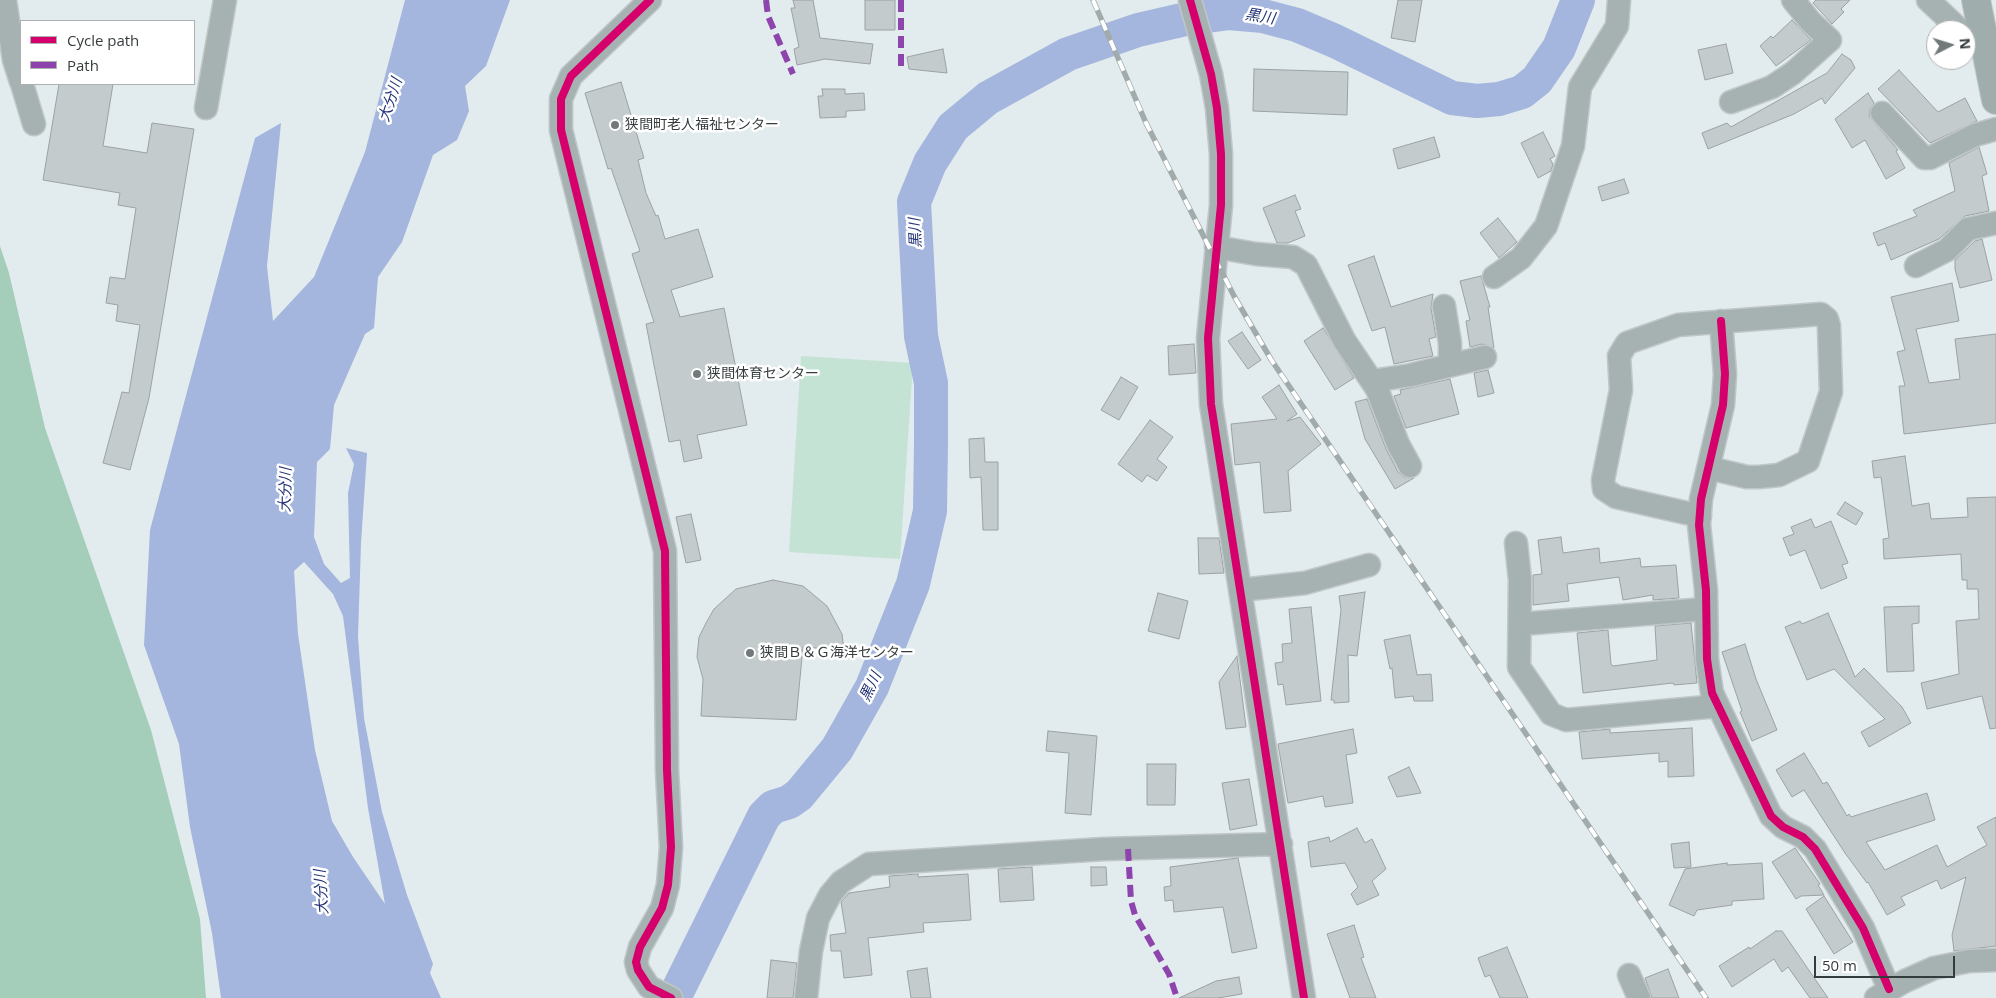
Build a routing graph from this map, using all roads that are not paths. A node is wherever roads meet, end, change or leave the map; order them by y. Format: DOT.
graph roads {
  1 [pos="5,0"];
  2 [pos="224,0"];
  3 [pos="650,0"];
  4 [pos="1190,0"];
  5 [pos="1619,0"];
  6 [pos="1793,0"];
  7 [pos="1928,0"];
  8 [pos="1976,0"];
  9 [pos="1949,20"];
  10 [pos="1976,45"];
  11 [pos="1987,55"];
  12 [pos="20,77"];
  13 [pos="23,85"];
  14 [pos="1996,100"];
  15 [pos="1732,102"];
  16 [pos="206,108"];
  17 [pos="1882,113"];
  18 [pos="34,124"];
  19 [pos="1996,129"];
  20 [pos="1996,223"];
  21 [pos="1216,247"];
  22 [pos="1916,266"];
  23 [pos="1494,277"];
  24 [pos="1444,306"];
  25 [pos="1721,322"];
  26 [pos="1485,357"];
  27 [pos="1450,366"];
  28 [pos="1372,381"];
  29 [pos="1410,466"];
  30 [pos="1709,468"];
  31 [pos="1700,516"];
  32 [pos="1516,543"];
  33 [pos="1369,565"];
  34 [pos="1240,590"];
  35 [pos="1706,609"];
  36 [pos="1520,624"];
  37 [pos="1718,706"];
  38 [pos="1281,844"];
  39 [pos="1996,960"];
  40 [pos="1629,975"];
  41 [pos="1883,994"];
  42 [pos="671,998"];
  43 [pos="806,998"];
  44 [pos="1304,998"];
  45 [pos="1639,998"];
  1 -- 12 [label="street"];
  2 -- 16 [label="street"];
  3 -- 42 [label="street"];
  4 -- 21 [label="street"];
  5 -- 23 [label="street"];
  6 -- 15 [label="street"];
  7 -- 9 [label="street"];
  8 -- 11 [label="highway"];
  10 -- 11 [label="street"];
  11 -- 14 [label="highway"];
  13 -- 18 [label="street"];
  17 -- 19 [label="street"];
  20 -- 22 [label="street"];
  21 -- 28 [label="street"];
  21 -- 34 [label="street"];
  24 -- 27 [label="street"];
  25 -- 30 [label="street"];
  25 -- 30 [label="street"];
  25 -- 31 [label="street"];
  26 -- 27 [label="street"];
  27 -- 28 [label="street"];
  28 -- 29 [label="street"];
  30 -- 31 [label="street"];
  31 -- 35 [label="street"];
  32 -- 36 [label="street"];
  33 -- 34 [label="street"];
  34 -- 38 [label="street"];
  35 -- 36 [label="street"];
  35 -- 37 [label="street"];
  36 -- 37 [label="street"];
  37 -- 41 [label="street"];
  38 -- 43 [label="street"];
  38 -- 44 [label="street"];
  39 -- 41 [label="street"];
  40 -- 45 [label="street"];
}
